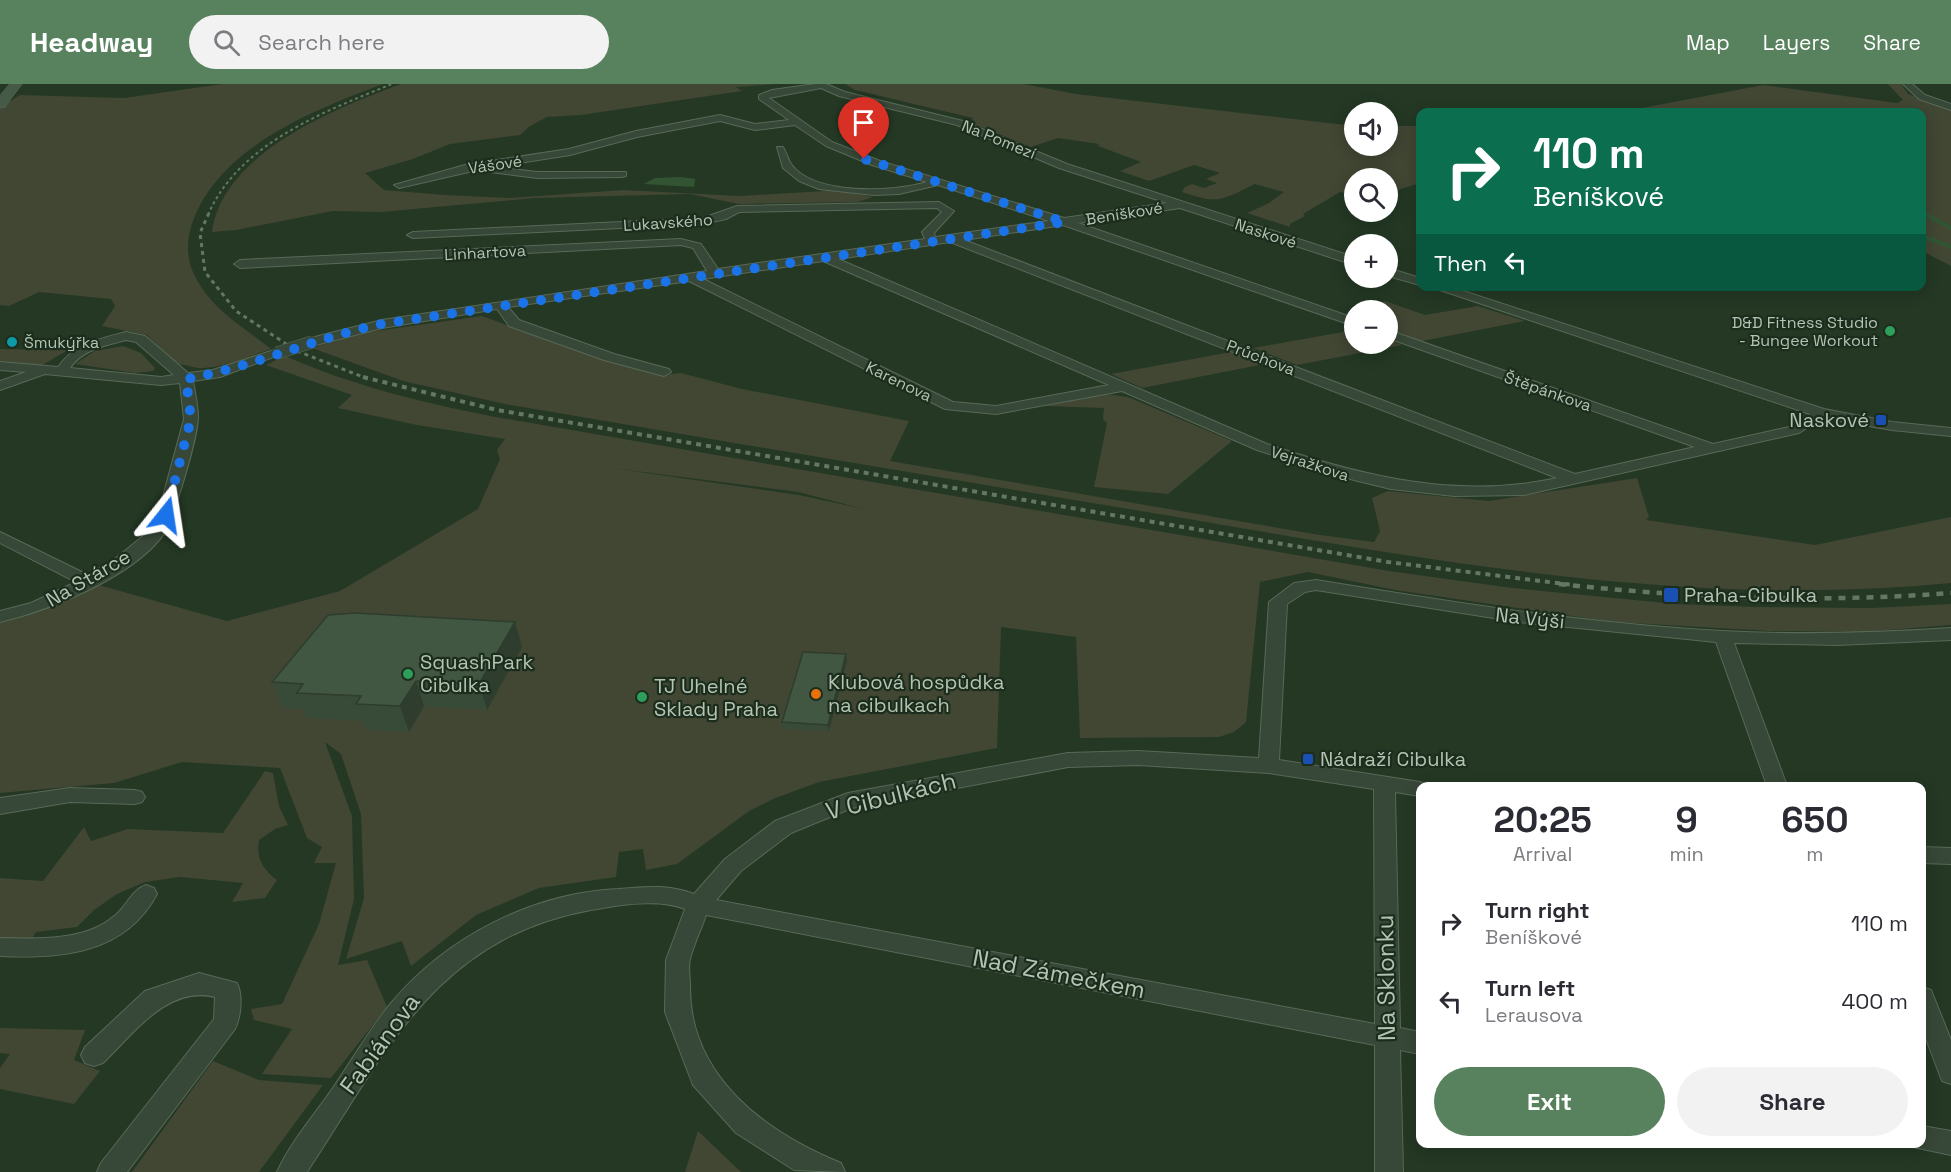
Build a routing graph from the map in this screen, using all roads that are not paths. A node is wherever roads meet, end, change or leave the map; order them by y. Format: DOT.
graph roads {
  1 [pos="16,84"];
  2 [pos="1907,84"];
  3 [pos="820,85"];
  4 [pos="0,104"];
  5 [pos="1951,106"];
  6 [pos="795,122"];
  7 [pos="591,147"];
  8 [pos="780,149"];
  9 [pos="482,164"];
  10 [pos="622,174"];
  11 [pos="548,175"];
  12 [pos="937,182"];
  13 [pos="399,185"];
  14 [pos="1177,205"];
  15 [pos="1065,222"];
  16 [pos="413,235"];
  17 [pos="951,238"];
  18 [pos="931,241"];
  19 [pos="824,257"];
  20 [pos="1344,258"];
  21 [pos="240,264"];
  22 [pos="714,274"];
  23 [pos="1398,275"];
  24 [pos="691,277"];
  25 [pos="1416,281"];
  26 [pos="1449,291"];
  27 [pos="500,305"];
  28 [pos="1344,319"];
  29 [pos="1398,338"];
  30 [pos="0,366"];
  31 [pos="44,371"];
  32 [pos="62,371"];
  33 [pos="664,372"];
  34 [pos="186,379"];
  35 [pos="0,386"];
  36 [pos="1123,387"];
  37 [pos="1821,413"];
  38 [pos="1951,432"];
  39 [pos="1708,447"];
  40 [pos="1571,478"];
  41 [pos="0,537"];
  42 [pos="89,582"];
  43 [pos="0,617"];
  44 [pos="1951,634"];
  45 [pos="1723,637"];
  46 [pos="1269,766"];
  47 [pos="1776,782"];
  48 [pos="1384,784"];
  49 [pos="1416,788"];
  50 [pos="135,797"];
  51 [pos="0,806"];
  52 [pos="1926,855"];
  53 [pos="1951,855"];
  54 [pos="146,894"];
  55 [pos="698,904"];
  56 [pos="0,947"];
  57 [pos="1926,1007"];
  58 [pos="1386,1036"];
  59 [pos="1416,1042"];
  60 [pos="94,1055"];
  61 [pos="1951,1073"];
  62 [pos="1926,1139"];
  63 [pos="1951,1143"];
  64 [pos="111,1172"];
  65 [pos="291,1172"];
  66 [pos="831,1172"];
  67 [pos="1389,1172"];
  1 -- 4 [label="street"];
  2 -- 5 [label="street"];
  3 -- 6 [label="street"];
  3 -- 14 [label="street, Na Pomezí"];
  6 -- 7 [label="street, Vášové"];
  6 -- 12 [label="street"];
  7 -- 9 [label="street, Vášové"];
  7 -- 11 [label="street, Vášové"];
  8 -- 12 [label="street"];
  9 -- 11 [label="street"];
  9 -- 13 [label="street, Vášové"];
  10 -- 11 [label="street"];
  12 -- 15 [label="street"];
  14 -- 15 [label="street, Beníškové"];
  14 -- 20 [label="street, Naskové"];
  15 -- 17 [label="street, Beníškové"];
  15 -- 28 [label="street"];
  16 -- 18 [label="street, Lukavského"];
  17 -- 18 [label="street, Beníškové"];
  17 -- 40 [label="street, Průchova"];
  18 -- 19 [label="street, Beníškové"];
  19 -- 22 [label="street, Beníškové"];
  19 -- 36 [label="street, Vejražkova"];
  21 -- 22 [label="street, Linhartova"];
  22 -- 24 [label="street, Beníškové"];
  23 -- 25 [label="street"];
  24 -- 27 [label="street, Beníškové"];
  24 -- 36 [label="street, Karenova"];
  26 -- 37 [label="street"];
  27 -- 33 [label="street"];
  27 -- 34 [label="street, Beníškové, bridge"];
  29 -- 39 [label="street, Štěpánkova"];
  30 -- 31 [label="street"];
  31 -- 32 [label="street, Beníškové"];
  31 -- 35 [label="street"];
  32 -- 34 [label="street, Beníškové"];
  32 -- 34 [label="street"];
  34 -- 42 [label="street, Na Stárce"];
  36 -- 40 [label="street, Vejražkova"];
  37 -- 38 [label="street"];
  37 -- 39 [label="street, Vejražkova"];
  39 -- 40 [label="street, Vejražkova"];
  41 -- 42 [label="street"];
  42 -- 43 [label="street, Na Stárce"];
  44 -- 45 [label="street, Na Výši"];
  45 -- 46 [label="street, Na Výši"];
  45 -- 47 [label="street"];
  46 -- 48 [label="street, V Cibulkách"];
  46 -- 55 [label="street, V Cibulkách"];
  48 -- 49 [label="street, V Cibulkách"];
  48 -- 58 [label="street, Na Sklonku"];
  50 -- 51 [label="street"];
  52 -- 53 [label="street"];
  54 -- 56 [label="street"];
  55 -- 58 [label="street, Nad Zámečkem"];
  55 -- 65 [label="street, Fabiánova"];
  55 -- 66 [label="street, V Cibulkách"];
  57 -- 61 [label="street"];
  58 -- 59 [label="street, Nad Zámečkem"];
  58 -- 67 [label="street, Na Sklonku"];
  60 -- 64 [label="street"];
  62 -- 63 [label="street"];
}
